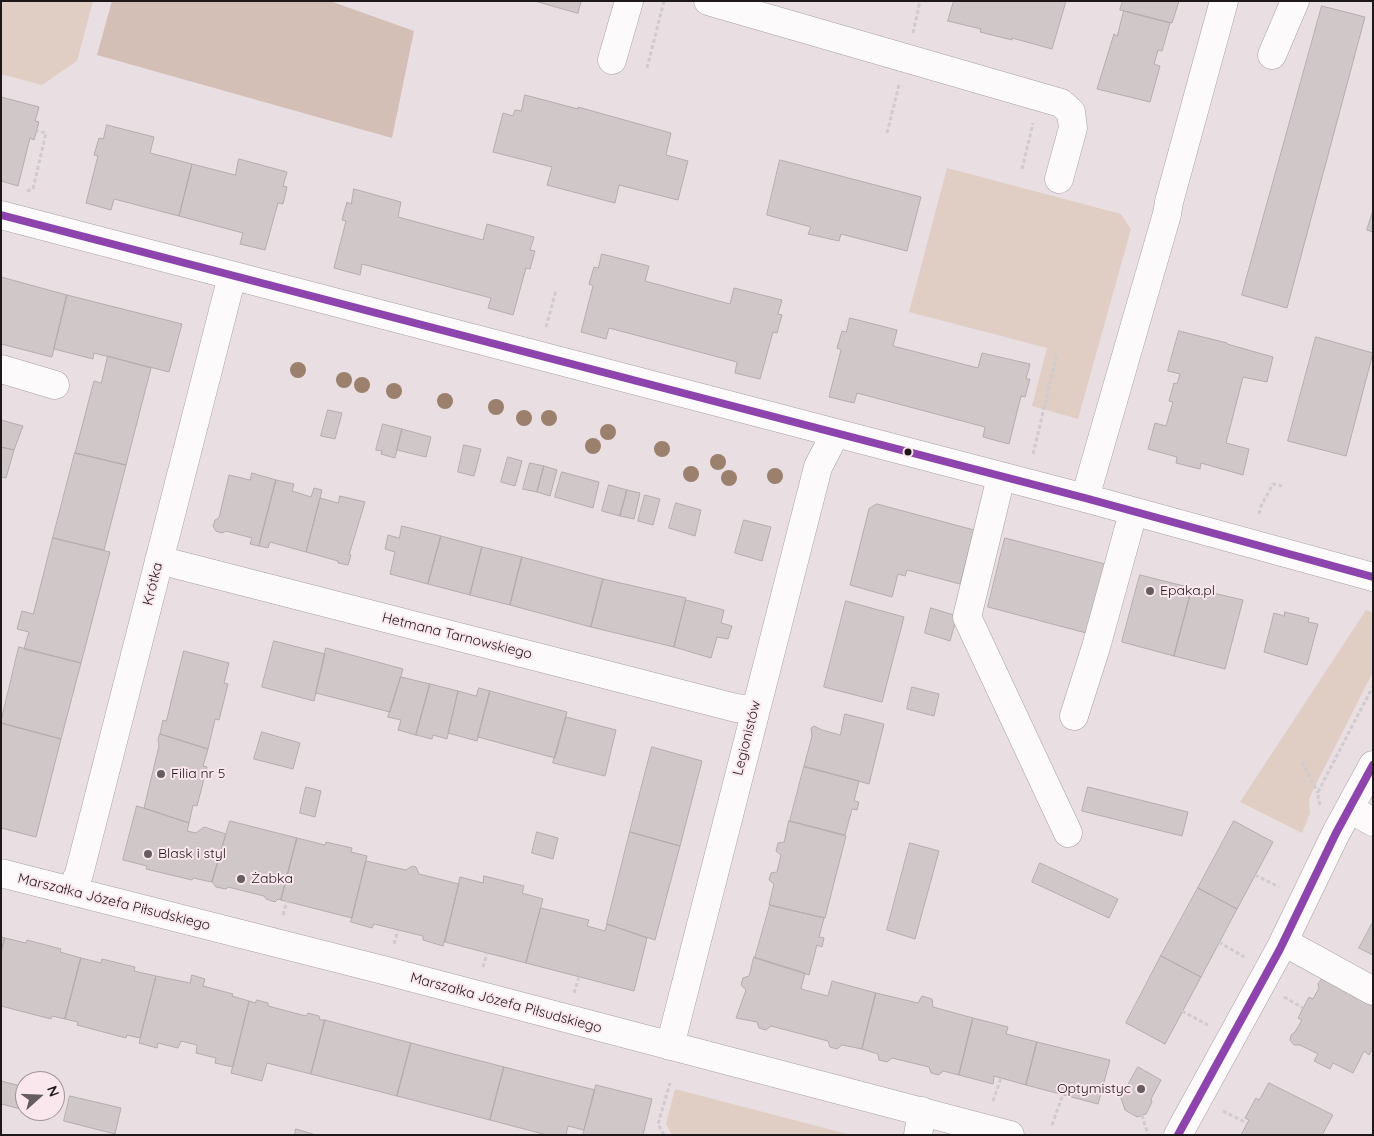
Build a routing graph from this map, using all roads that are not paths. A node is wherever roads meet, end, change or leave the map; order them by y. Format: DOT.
graph roads {
  1 [pos="629,1"];
  2 [pos="708,1"];
  3 [pos="1224,1"];
  4 [pos="1296,1"];
  5 [pos="1272,55"];
  6 [pos="612,60"];
  7 [pos="1060,179"];
  8 [pos="1,216"];
  9 [pos="232,276"];
  10 [pos="1,369"];
  11 [pos="55,385"];
  12 [pos="835,434"];
  13 [pos="1000,477"];
  14 [pos="1085,498"];
  15 [pos="1133,513"];
  16 [pos="159,560"];
  17 [pos="1373,577"];
  18 [pos="754,710"];
  19 [pos="1074,716"];
  20 [pos="1373,765"];
  21 [pos="1349,812"];
  22 [pos="1068,833"];
  23 [pos="1,873"];
  24 [pos="71,890"];
  25 [pos="1284,942"];
  26 [pos="1373,991"];
  27 [pos="670,1046"];
  28 [pos="920,1123"];
  29 [pos="1010,1135"];
  30 [pos="1178,1135"];
  1 -- 6 [label="street"];
  2 -- 7 [label="street"];
  3 -- 14 [label="street"];
  4 -- 5 [label="street"];
  8 -- 9 [label="street"];
  9 -- 12 [label="street"];
  9 -- 16 [label="street, Krótka"];
  10 -- 11 [label="street"];
  12 -- 13 [label="street"];
  12 -- 18 [label="street, Legionistów"];
  13 -- 14 [label="street"];
  13 -- 22 [label="street"];
  14 -- 15 [label="street"];
  15 -- 17 [label="street"];
  15 -- 19 [label="street"];
  16 -- 18 [label="street, Hetmana Tarnowskiego"];
  16 -- 24 [label="street, Krótka"];
  18 -- 27 [label="street, Legionistów"];
  20 -- 21 [label="street"];
  21 -- 25 [label="street"];
  23 -- 24 [label="street, Marszałka Józefa Piłsudskiego"];
  24 -- 27 [label="street, Marszałka Józefa Piłsudskiego"];
  25 -- 26 [label="street"];
  25 -- 30 [label="street"];
  27 -- 28 [label="street, Marszałka Józefa Piłsudskiego"];
  28 -- 29 [label="street, Marszałka Józefa Piłsudskiego"];
}
